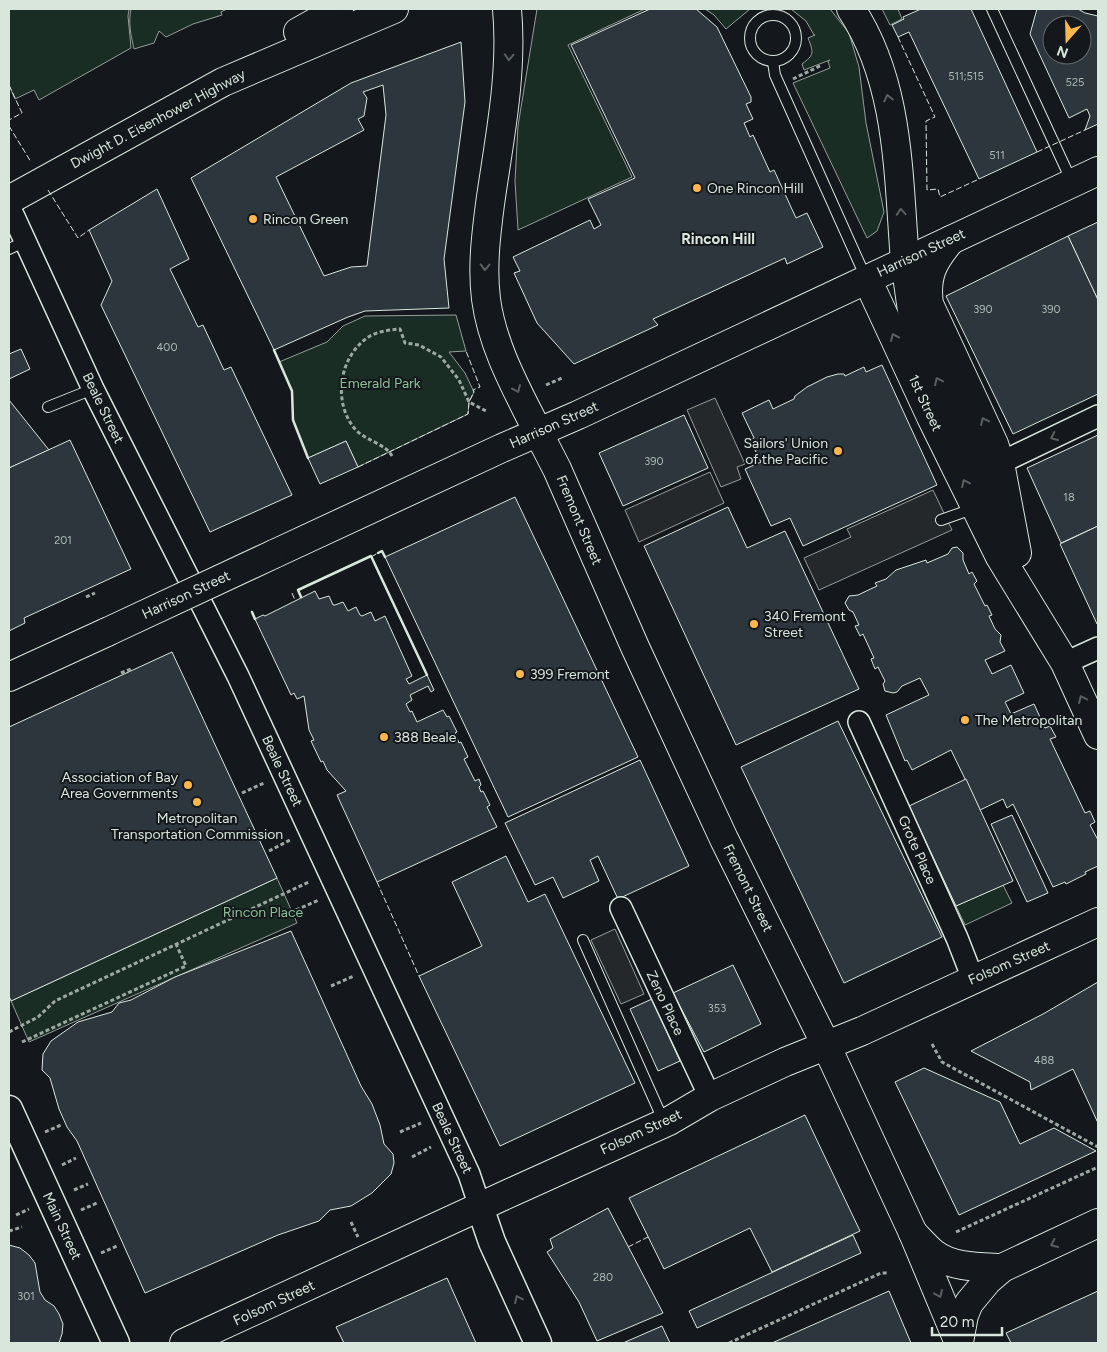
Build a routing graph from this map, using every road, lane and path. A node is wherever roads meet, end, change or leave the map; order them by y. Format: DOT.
graph roads {
  1 [pos="339,9"];
  2 [pos="353,9"];
  3 [pos="394,9"];
  4 [pos="508,9"];
  5 [pos="851,9"];
  6 [pos="992,9"];
  7 [pos="298,32"];
  8 [pos="773,62"];
  9 [pos="822,65"];
  10 [pos="791,80"];
  11 [pos="1098,171"];
  12 [pos="1073,183"];
  13 [pos="9,186"];
  14 [pos="9,200"];
  15 [pos="9,206"];
  16 [pos="953,238"];
  17 [pos="16,246"];
  18 [pos="905,261"];
  19 [pos="867,279"];
  20 [pos="562,378"];
  21 [pos="546,385"];
  22 [pos="93,389"];
  23 [pos="48,407"];
  24 [pos="486,411"];
  25 [pos="1098,416"];
  26 [pos="538,432"];
  27 [pos="392,456"];
  28 [pos="1000,463"];
  29 [pos="976,507"];
  30 [pos="941,520"];
  31 [pos="1017,553"];
  32 [pos="95,593"];
  33 [pos="86,597"];
  34 [pos="1098,648"];
  35 [pos="1065,663"];
  36 [pos="131,669"];
  37 [pos="121,674"];
  38 [pos="9,677"];
  39 [pos="859,722"];
  40 [pos="1098,735"];
  41 [pos="290,840"];
  42 [pos="269,851"];
  43 [pos="288,891"];
  44 [pos="621,908"];
  45 [pos="1098,922"];
  46 [pos="583,940"];
  47 [pos="176,944"];
  48 [pos="973,979"];
  49 [pos="9,1032"];
  50 [pos="22,1042"];
  51 [pos="932,1044"];
  52 [pos="826,1045"];
  53 [pos="710,1097"];
  54 [pos="9,1109"];
  55 [pos="421,1122"];
  56 [pos="664,1123"];
  57 [pos="400,1132"];
  58 [pos="432,1146"];
  59 [pos="1098,1147"];
  60 [pos="412,1157"];
  61 [pos="76,1158"];
  62 [pos="1098,1167"];
  63 [pos="54,1168"];
  64 [pos="88,1184"];
  65 [pos="66,1193"];
  66 [pos="97,1202"];
  67 [pos="480,1207"];
  68 [pos="76,1212"];
  69 [pos="1098,1223"];
  70 [pos="22,1228"];
  71 [pos="9,1231"];
  72 [pos="956,1232"];
  73 [pos="913,1233"];
  74 [pos="117,1246"];
  75 [pos="96,1255"];
  76 [pos="1002,1268"];
  77 [pos="887,1272"];
  78 [pos="116,1343"];
  79 [pos="184,1343"];
  80 [pos="538,1343"];
  81 [pos="729,1343"];
  82 [pos="959,1343"];
  1 -- 7 [label="main road"];
  2 -- 7 [label="main road, Dwight D. Eisenhower Highway"];
  3 -- 14 [label="main road, Dwight D. Eisenhower Highway"];
  4 -- 26 [label="main road, Fremont Street, one-way"];
  18 -- 5 [label="main road, one-way"];
  6 -- 12 [label="lane"];
  7 -- 13 [label="main road, Dwight D. Eisenhower Highway"];
  8 -- 8 [label="lane"];
  8 -- 19 [label="lane, 1st Street"];
  9 -- 10 [label="path"];
  11 -- 12 [label="main road, Harrison Street"];
  12 -- 16 [label="main road, Harrison Street"];
  15 -- 17 [label="street, Beale Street"];
  16 -- 18 [label="main road, Harrison Street"];
  28 -- 16 [label="main road, one-way"];
  17 -- 22 [label="street, Beale Street"];
  18 -- 19 [label="main road, Harrison Street"];
  31 -- 18 [label="main road, one-way"];
  19 -- 26 [label="main road, Harrison Street"];
  29 -- 19 [label="main road, 1st Street, one-way"];
  20 -- 21 [label="path"];
  22 -- 23 [label="lane"];
  22 -- 67 [label="street, Beale Street"];
  24 -- 27 [label="path"];
  25 -- 28 [label="street, one-way"];
  26 -- 38 [label="main road, Harrison Street, bridge"];
  26 -- 52 [label="main road, Fremont Street"];
  28 -- 31 [label="main road"];
  29 -- 30 [label="lane"];
  29 -- 35 [label="main road, 1st Street"];
  31 -- 35 [label="main road"];
  32 -- 33 [label="path"];
  34 -- 35 [label="street"];
  40 -- 35 [label="main road, 1st Street, one-way"];
  36 -- 37 [label="path"];
  39 -- 48 [label="street, Grote Place"];
  41 -- 42 [label="path"];
  43 -- 47 [label="path"];
  44 -- 53 [label="street, Zeno Place"];
  45 -- 48 [label="main road, Folsom Street"];
  46 -- 56 [label="lane"];
  47 -- 49 [label="path"];
  47 -- 50 [label="path"];
  48 -- 52 [label="main road, Folsom Street"];
  51 -- 59 [label="path"];
  52 -- 53 [label="main road, Folsom Street"];
  52 -- 73 [label="main road, Fremont Street"];
  53 -- 56 [label="main road, Folsom Street"];
  54 -- 78 [label="street, Main Street"];
  55 -- 57 [label="path"];
  56 -- 67 [label="main road, Folsom Street"];
  58 -- 60 [label="path"];
  61 -- 63 [label="path"];
  62 -- 72 [label="path"];
  64 -- 65 [label="path"];
  66 -- 68 [label="path"];
  67 -- 79 [label="main road, Folsom Street"];
  80 -- 67 [label="street, Beale Street, one-way"];
  69 -- 76 [label="main road, one-way"];
  70 -- 71 [label="path"];
  73 -- 76 [label="main road"];
  73 -- 82 [label="main road, Fremont Street, one-way"];
  74 -- 75 [label="path"];
  76 -- 82 [label="main road"];
  77 -- 81 [label="path"];
}
